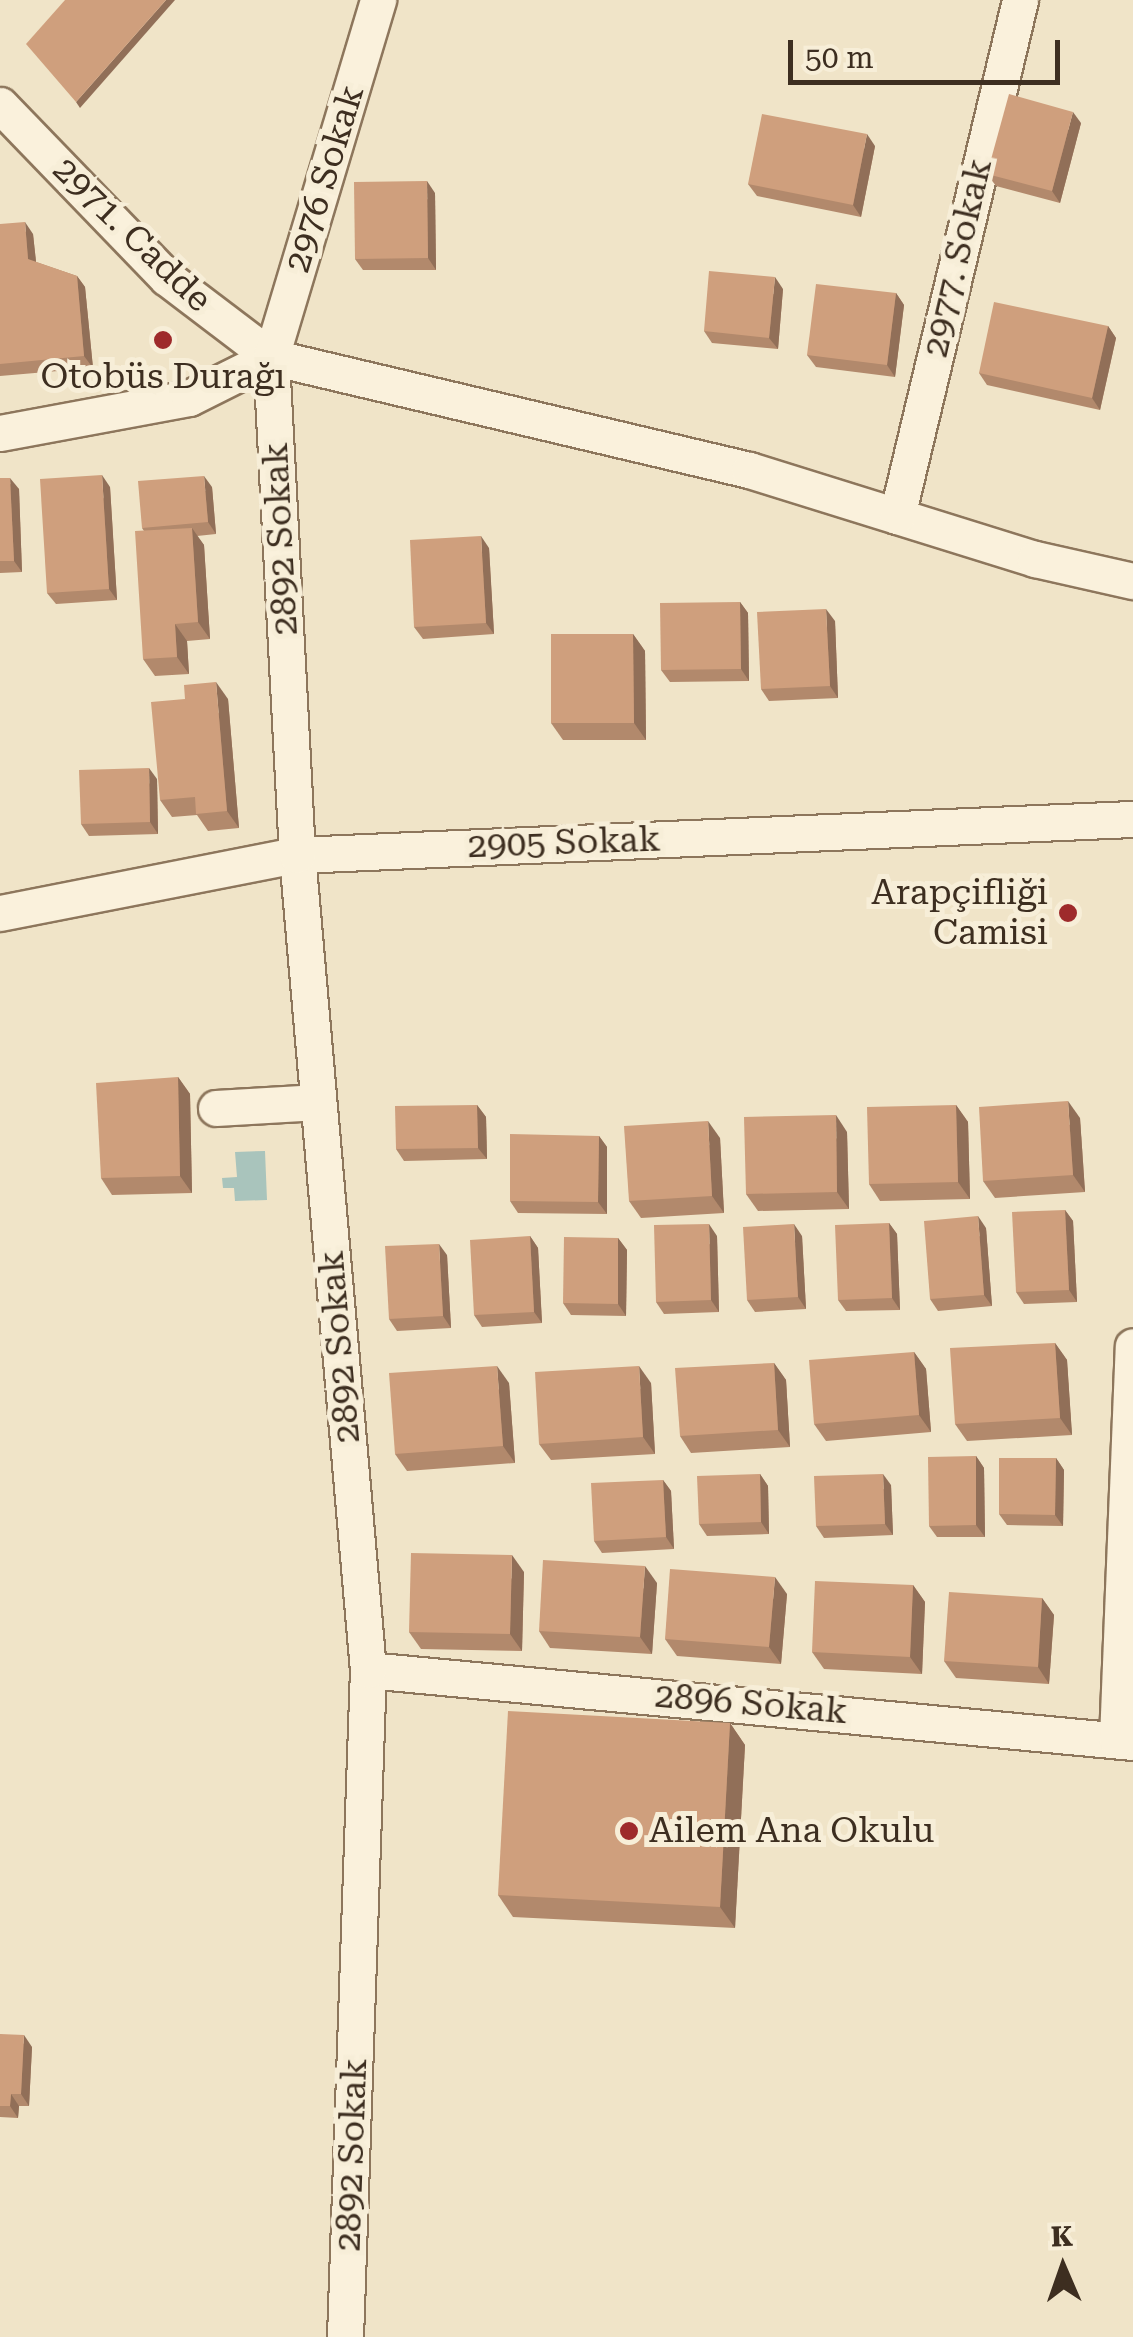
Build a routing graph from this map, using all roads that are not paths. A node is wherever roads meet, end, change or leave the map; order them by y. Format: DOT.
graph roads {
  1 [pos="378,0"];
  2 [pos="1020,0"];
  3 [pos="0,106"];
  4 [pos="271,357"];
  5 [pos="0,433"];
  6 [pos="897,516"];
  7 [pos="1133,581"];
  8 [pos="1133,819"];
  9 [pos="297,855"];
  10 [pos="0,913"];
  11 [pos="318,1102"];
  12 [pos="216,1108"];
  13 [pos="1133,1346"];
  14 [pos="368,1670"];
  15 [pos="1125,1741"];
  16 [pos="345,2337"];
  1 -- 4 [label="street, 2976 Sokak"];
  2 -- 6 [label="street, 2977. Sokak"];
  3 -- 4 [label="street, 2971. Cadde"];
  4 -- 5 [label="street"];
  4 -- 6 [label="street"];
  4 -- 9 [label="street, 2892 Sokak"];
  6 -- 7 [label="street"];
  8 -- 9 [label="street, 2905 Sokak"];
  9 -- 10 [label="street, 2905 Sokak"];
  9 -- 11 [label="street, 2892 Sokak"];
  11 -- 12 [label="street"];
  11 -- 14 [label="street, 2892 Sokak"];
  13 -- 15 [label="street"];
  14 -- 15 [label="street, 2896 Sokak"];
  14 -- 16 [label="street, 2892 Sokak"];
}
